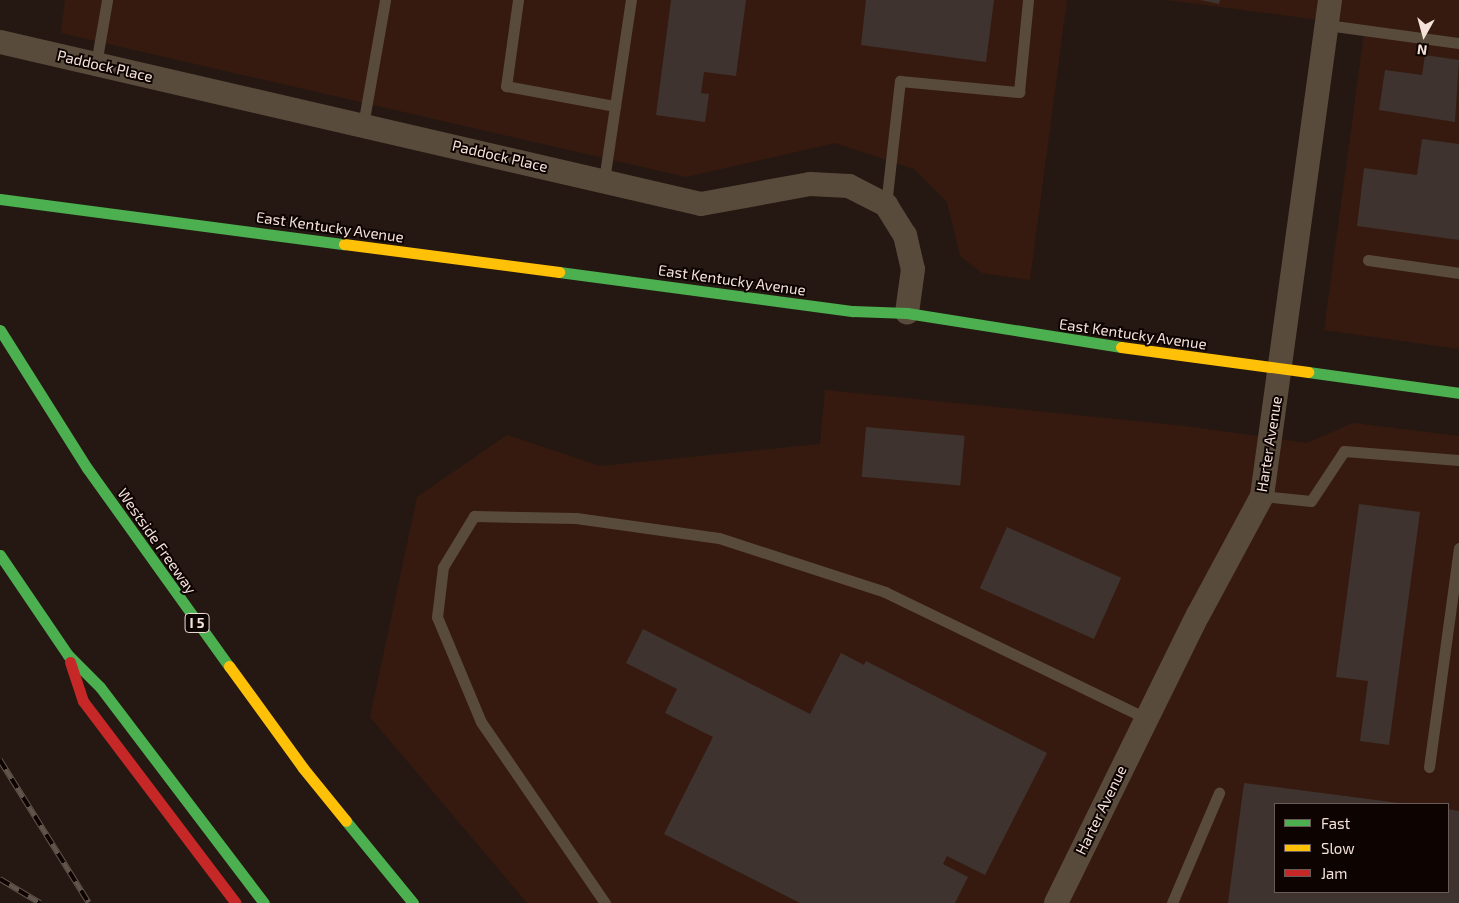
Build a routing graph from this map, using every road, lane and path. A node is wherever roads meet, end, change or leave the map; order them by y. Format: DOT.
graph roads {
  1 [pos="107,0"];
  2 [pos="386,0"];
  3 [pos="518,0"];
  4 [pos="631,0"];
  5 [pos="1028,0"];
  6 [pos="1330,0"];
  7 [pos="1326,25"];
  8 [pos="0,42"];
  9 [pos="1459,43"];
  10 [pos="96,64"];
  11 [pos="615,106"];
  12 [pos="363,125"];
  13 [pos="604,180"];
  14 [pos="2,199"];
  15 [pos="886,206"];
  16 [pos="1368,260"];
  17 [pos="1459,273"];
  18 [pos="907,313"];
  19 [pos="0,330"];
  20 [pos="1281,370"];
  21 [pos="1459,393"];
  22 [pos="1459,460"];
  23 [pos="1262,496"];
  24 [pos="1459,548"];
  25 [pos="0,556"];
  26 [pos="68,655"];
  27 [pos="1146,718"];
  28 [pos="1429,767"];
  29 [pos="1219,793"];
  30 [pos="236,903"];
  31 [pos="264,903"];
  32 [pos="413,903"];
  33 [pos="605,903"];
  34 [pos="1056,903"];
  35 [pos="1172,903"];
  1 -- 10 [label="lane"];
  2 -- 12 [label="lane"];
  3 -- 11 [label="lane"];
  4 -- 11 [label="lane"];
  5 -- 15 [label="lane"];
  6 -- 7 [label="street, Harter Avenue"];
  7 -- 9 [label="lane"];
  7 -- 20 [label="street, Harter Avenue"];
  8 -- 10 [label="street, Paddock Place"];
  10 -- 12 [label="street, Paddock Place"];
  11 -- 13 [label="lane"];
  12 -- 13 [label="street, Paddock Place"];
  13 -- 15 [label="street, Paddock Place"];
  14 -- 18 [label="main road, East Kentucky Avenue"];
  15 -- 18 [label="street, Paddock Place"];
  16 -- 17 [label="lane"];
  18 -- 20 [label="main road, East Kentucky Avenue"];
  19 -- 32 [label="main road, Westside Freeway / I 5"];
  20 -- 21 [label="main road, East Kentucky Avenue"];
  20 -- 23 [label="street, Harter Avenue"];
  22 -- 23 [label="lane"];
  23 -- 27 [label="street, Harter Avenue"];
  24 -- 28 [label="lane"];
  25 -- 26 [label="main road"];
  26 -- 30 [label="main road"];
  26 -- 31 [label="main road"];
  27 -- 33 [label="lane"];
  27 -- 34 [label="street, Harter Avenue"];
  29 -- 35 [label="lane"];
}
